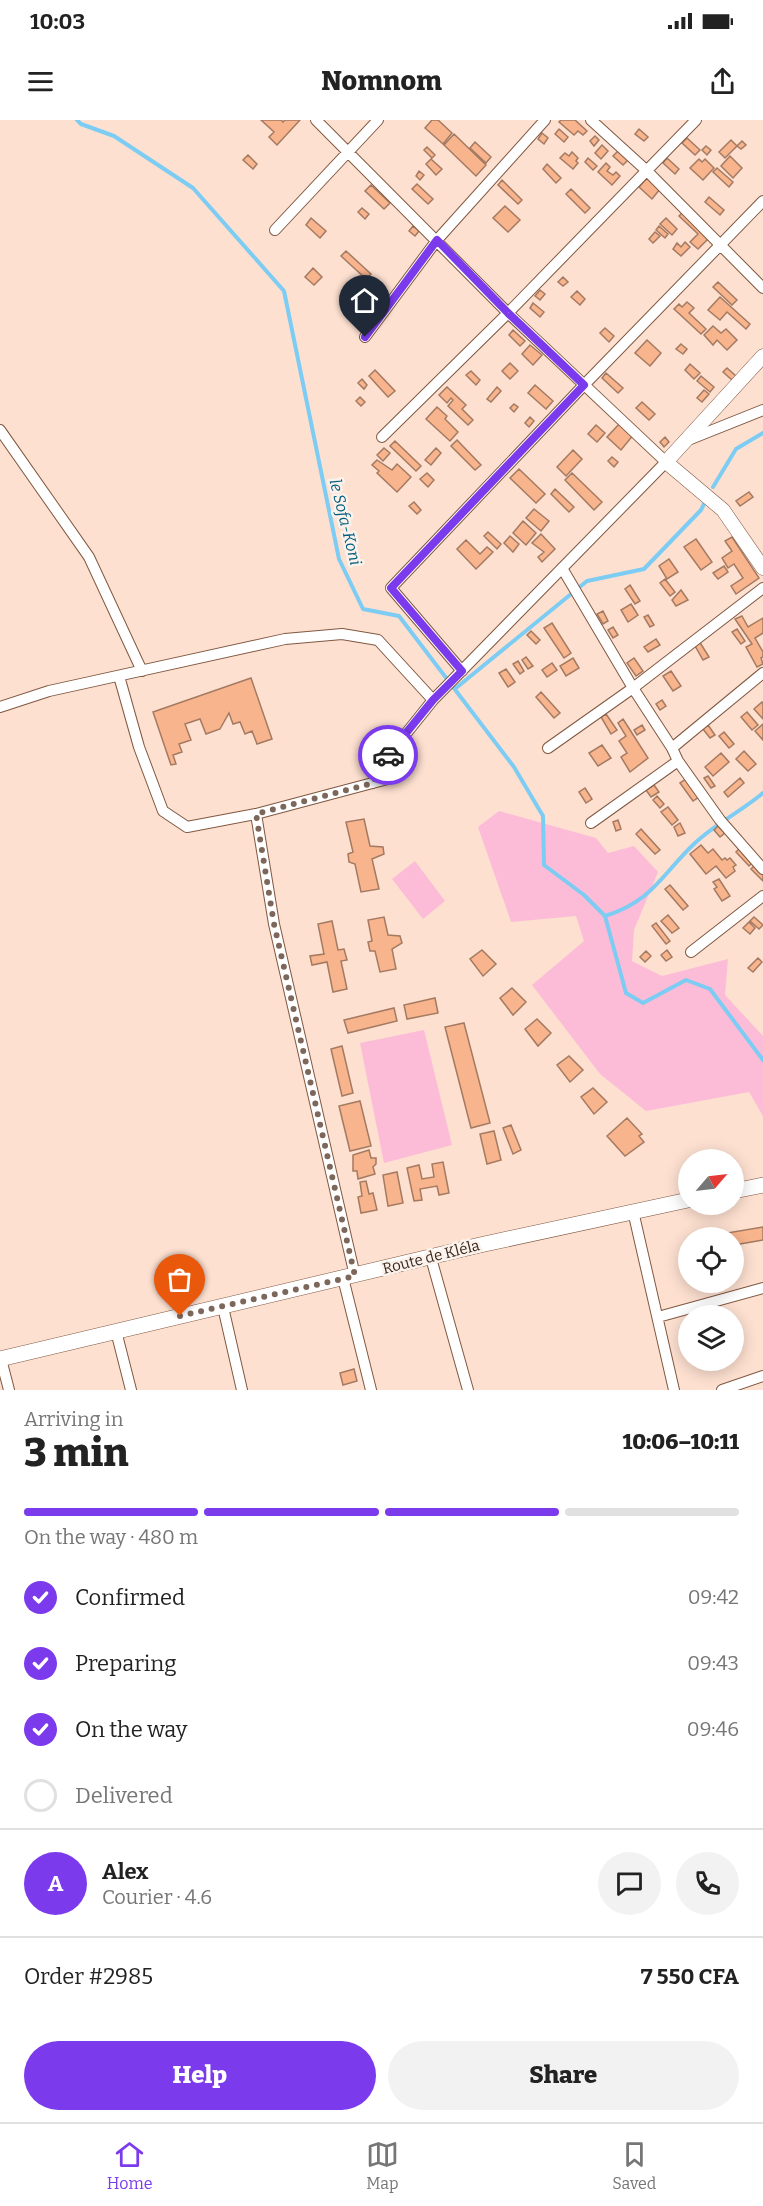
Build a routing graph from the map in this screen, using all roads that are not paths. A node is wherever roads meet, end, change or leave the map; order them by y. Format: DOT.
graph roads {
  1 [pos="316,120"];
  2 [pos="378,120"];
  3 [pos="545,120"];
  4 [pos="591,120"];
  5 [pos="696,120"];
  6 [pos="346,152"];
  7 [pos="647,171"];
  8 [pos="763,201"];
  9 [pos="275,230"];
  10 [pos="437,240"];
  11 [pos="719,244"];
  12 [pos="763,288"];
  13 [pos="508,313"];
  14 [pos="365,337"];
  15 [pos="763,356"];
  16 [pos="584,385"];
  17 [pos="763,410"];
  18 [pos="0,430"];
  19 [pos="382,437"];
  20 [pos="685,441"];
  21 [pos="666,462"];
  22 [pos="562,568"];
  23 [pos="763,568"];
  24 [pos="763,588"];
  25 [pos="142,671"];
  26 [pos="462,671"];
  27 [pos="763,673"];
  28 [pos="119,676"];
  29 [pos="633,688"];
  30 [pos="433,700"];
  31 [pos="0,708"];
  32 [pos="548,748"];
  33 [pos="672,748"];
  34 [pos="678,761"];
  35 [pos="395,777"];
  36 [pos="373,783"];
  37 [pos="256,814"];
  38 [pos="591,823"];
  39 [pos="763,869"];
  40 [pos="763,896"];
  41 [pos="691,952"];
  42 [pos="763,1185"];
  43 [pos="744,1189"];
  44 [pos="678,1202"];
  45 [pos="633,1211"];
  46 [pos="431,1258"];
  47 [pos="349,1277"];
  48 [pos="763,1288"];
  49 [pos="223,1307"];
  50 [pos="658,1317"];
  51 [pos="116,1331"];
  52 [pos="0,1359"];
  53 [pos="763,1376"];
  54 [pos="5,1384"];
  55 [pos="131,1390"];
  56 [pos="242,1390"];
  57 [pos="371,1390"];
  58 [pos="468,1390"];
  59 [pos="674,1390"];
  60 [pos="722,1390"];
  1 -- 6 [label="street"];
  2 -- 6 [label="street"];
  3 -- 10 [label="street"];
  4 -- 7 [label="street"];
  5 -- 7 [label="street"];
  6 -- 9 [label="street"];
  6 -- 10 [label="street"];
  7 -- 11 [label="street"];
  7 -- 13 [label="street"];
  8 -- 11 [label="street"];
  10 -- 13 [label="street"];
  10 -- 14 [label="street"];
  11 -- 12 [label="street"];
  11 -- 16 [label="street"];
  13 -- 16 [label="street"];
  13 -- 19 [label="street"];
  15 -- 20 [label="street"];
  16 -- 21 [label="street"];
  16 -- 26 [label="street"];
  17 -- 20 [label="street"];
  18 -- 25 [label="street"];
  20 -- 21 [label="street"];
  21 -- 22 [label="street"];
  21 -- 23 [label="street"];
  22 -- 26 [label="street"];
  22 -- 29 [label="street"];
  24 -- 29 [label="street"];
  25 -- 28 [label="street"];
  25 -- 30 [label="street"];
  26 -- 30 [label="street"];
  27 -- 33 [label="street"];
  28 -- 31 [label="street"];
  28 -- 37 [label="street"];
  29 -- 32 [label="street"];
  29 -- 33 [label="street"];
  30 -- 36 [label="street"];
  33 -- 34 [label="street"];
  34 -- 38 [label="street"];
  34 -- 39 [label="street"];
  35 -- 36 [label="street"];
  36 -- 37 [label="street"];
  37 -- 47 [label="street"];
  40 -- 41 [label="street"];
  42 -- 43 [label="main road"];
  44 -- 45 [label="main road, Route de Kléla"];
  45 -- 46 [label="main road, Route de Kléla"];
  45 -- 50 [label="street"];
  46 -- 47 [label="main road, Route de Kléla"];
  46 -- 58 [label="street"];
  47 -- 49 [label="main road, Route de Kléla"];
  47 -- 57 [label="street"];
  48 -- 50 [label="street"];
  49 -- 51 [label="main road, Route de Kléla"];
  49 -- 56 [label="street"];
  50 -- 59 [label="street"];
  51 -- 52 [label="main road, Route de Kléla"];
  51 -- 55 [label="street"];
  52 -- 54 [label="street"];
  53 -- 60 [label="street"];
}
